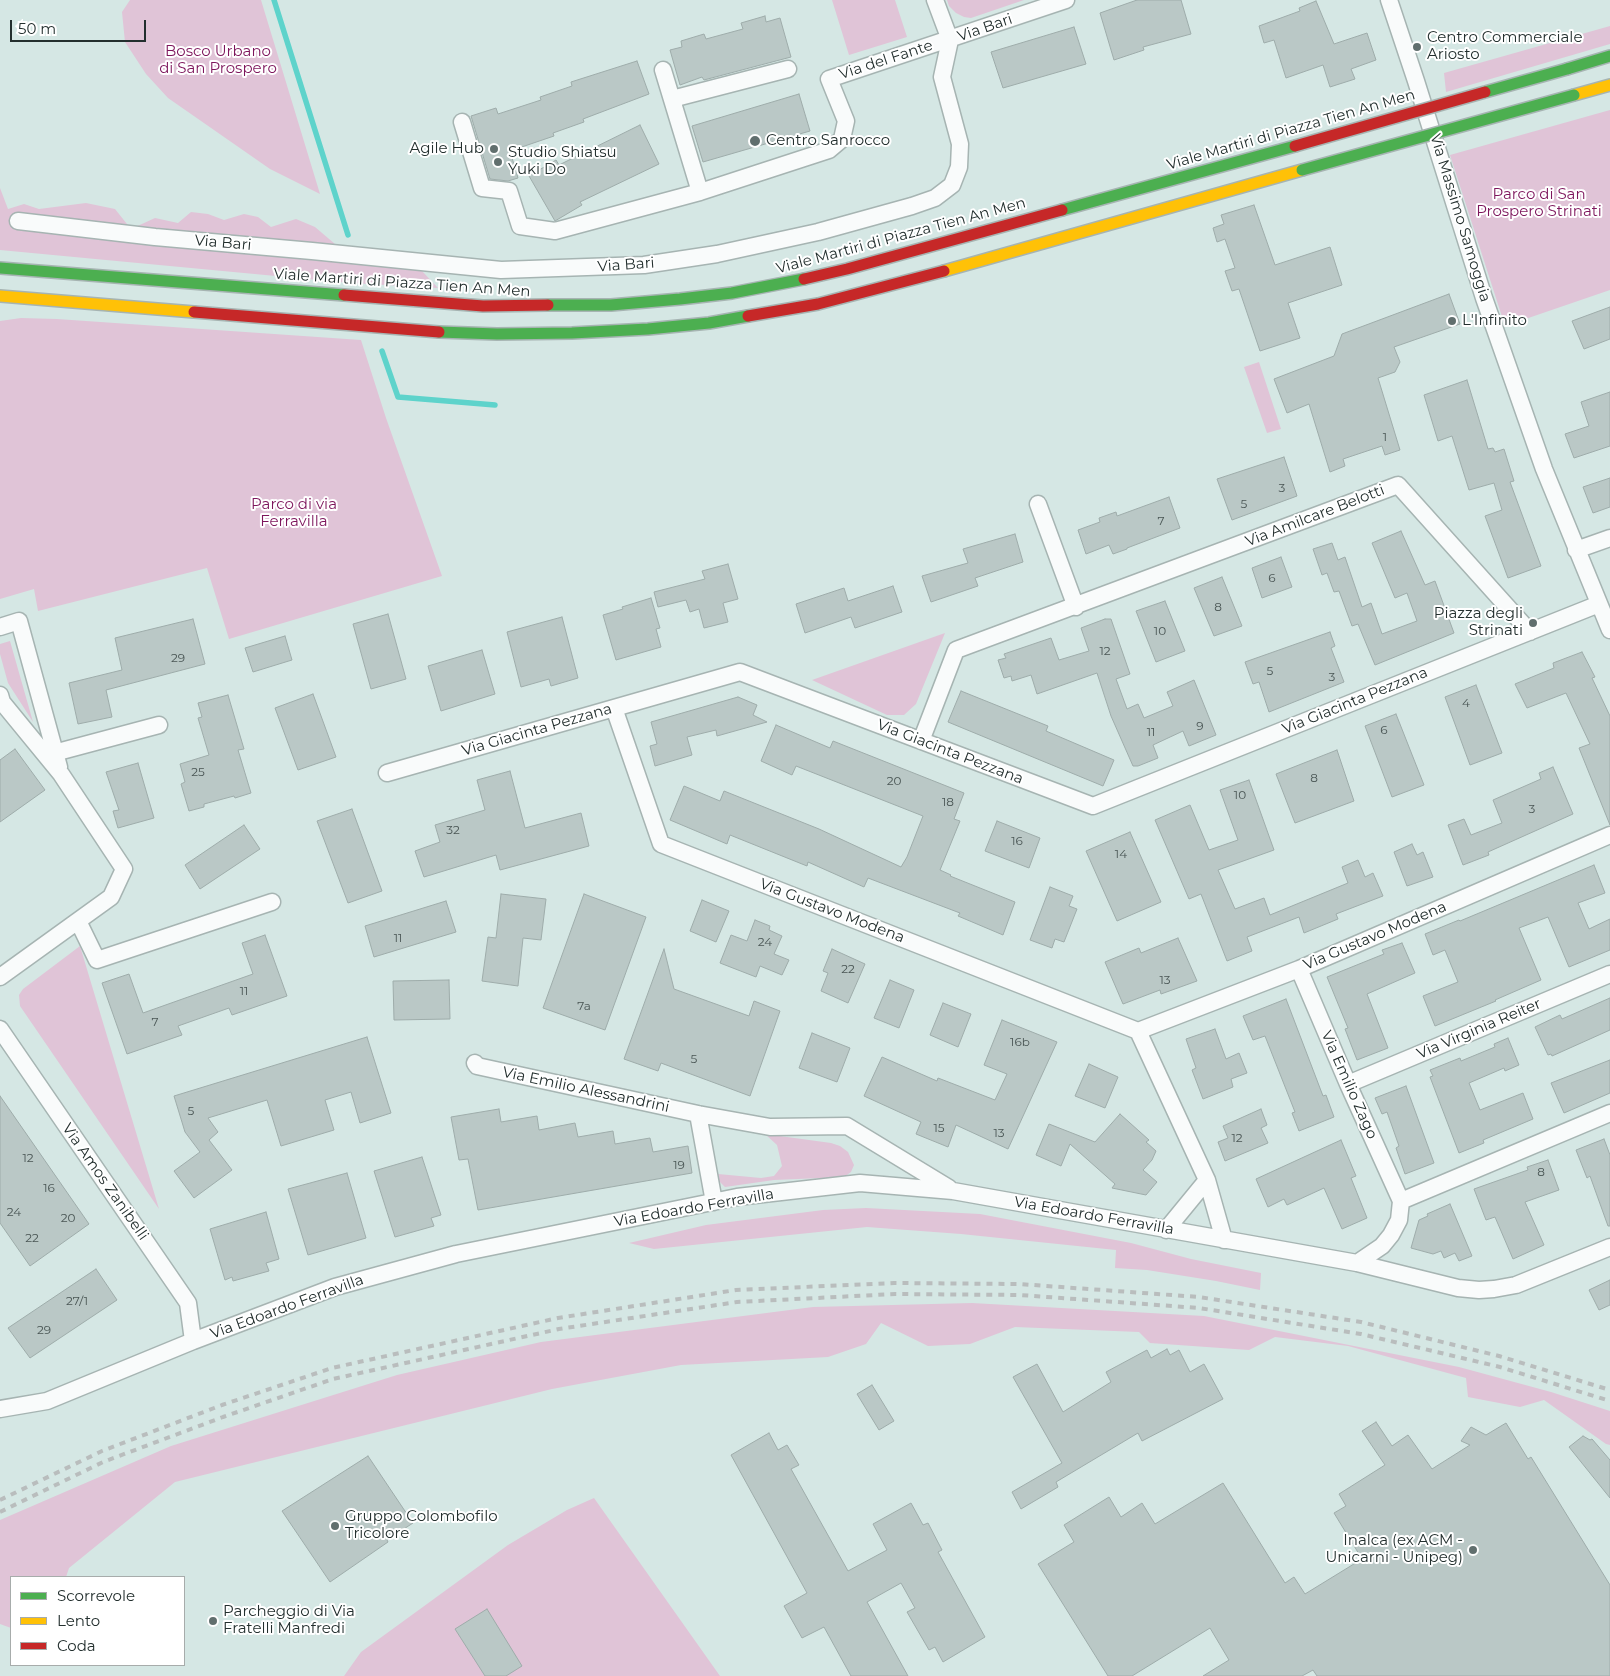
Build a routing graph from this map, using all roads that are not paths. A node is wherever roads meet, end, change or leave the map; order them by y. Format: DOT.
graph roads {
  1 [pos="935,0"];
  2 [pos="1066,0"];
  3 [pos="1389,0"];
  4 [pos="950,40"];
  5 [pos="1610,56"];
  6 [pos="788,69"];
  7 [pos="663,70"];
  8 [pos="1610,85"];
  9 [pos="672,99"];
  10 [pos="462,122"];
  11 [pos="700,192"];
  12 [pos="18,221"];
  13 [pos="0,268"];
  14 [pos="0,296"];
  15 [pos="85,302"];
  16 [pos="16,310"];
  17 [pos="1038,504"];
  18 [pos="1610,538"];
  19 [pos="1576,550"];
  20 [pos="1599,604"];
  21 [pos="1076,607"];
  22 [pos="0,626"];
  23 [pos="1610,630"];
  24 [pos="1530,632"];
  25 [pos="0,695"];
  26 [pos="614,708"];
  27 [pos="159,725"];
  28 [pos="921,741"];
  29 [pos="54,752"];
  30 [pos="387,773"];
  31 [pos="61,774"];
  32 [pos="1610,834"];
  33 [pos="272,902"];
  34 [pos="78,921"];
  35 [pos="1299,969"];
  36 [pos="1610,974"];
  37 [pos="0,977"];
  38 [pos="0,1029"];
  39 [pos="1138,1031"];
  40 [pos="475,1064"];
  41 [pos="1348,1084"];
  42 [pos="1610,1113"];
  43 [pos="698,1114"];
  44 [pos="1207,1180"];
  45 [pos="953,1190"];
  46 [pos="1402,1201"];
  47 [pos="714,1202"];
  48 [pos="1166,1230"];
  49 [pos="1224,1240"];
  50 [pos="1610,1247"];
  51 [pos="1357,1263"];
  52 [pos="193,1341"];
  53 [pos="0,1409"];
  1 -- 4 [label="street"];
  2 -- 4 [label="street, Via Bari"];
  3 -- 19 [label="street, Via Massimo Samoggia"];
  4 -- 11 [label="street, Via del Fante"];
  4 -- 12 [label="street, Via Bari"];
  5 -- 13 [label="highway, Viale Martiri di Piazza Tien An Men, bridge"];
  6 -- 9 [label="street"];
  7 -- 9 [label="street"];
  8 -- 15 [label="highway, bridge"];
  9 -- 11 [label="street"];
  10 -- 11 [label="street, Via del Fante"];
  14 -- 15 [label="highway"];
  15 -- 16 [label="highway"];
  17 -- 21 [label="street"];
  18 -- 19 [label="street"];
  19 -- 20 [label="street, Via Massimo Samoggia"];
  20 -- 23 [label="street, Via Massimo Samoggia"];
  20 -- 24 [label="street"];
  21 -- 24 [label="street, Via Amilcare Belotti"];
  21 -- 28 [label="street, Via Amilcare Belotti"];
  22 -- 29 [label="street"];
  24 -- 28 [label="street, Via Giacinta Pezzana"];
  25 -- 31 [label="street"];
  26 -- 28 [label="street, Via Giacinta Pezzana"];
  26 -- 30 [label="street, Via Giacinta Pezzana"];
  26 -- 39 [label="street, Via Gustavo Modena"];
  27 -- 29 [label="street"];
  29 -- 31 [label="street"];
  31 -- 34 [label="street"];
  32 -- 35 [label="street, Via Gustavo Modena"];
  33 -- 34 [label="street"];
  34 -- 37 [label="street"];
  35 -- 39 [label="street, Via Gustavo Modena"];
  35 -- 41 [label="street, Via Emilio Zago"];
  36 -- 41 [label="street, Via Virginia Reiter"];
  38 -- 52 [label="street, Via Amos Zanibelli"];
  39 -- 44 [label="street"];
  40 -- 43 [label="street, Via Emilio Alessandrini"];
  41 -- 46 [label="street, Via Emilio Zago"];
  42 -- 46 [label="street"];
  43 -- 45 [label="street, Via Emilio Alessandrini"];
  43 -- 47 [label="street"];
  44 -- 48 [label="street"];
  44 -- 49 [label="street"];
  45 -- 47 [label="street, Via Edoardo Ferravilla"];
  45 -- 48 [label="street, Via Edoardo Ferravilla"];
  46 -- 51 [label="street"];
  47 -- 52 [label="street, Via Edoardo Ferravilla"];
  48 -- 49 [label="street, Via Edoardo Ferravilla"];
  49 -- 51 [label="street, Via Edoardo Ferravilla"];
  50 -- 51 [label="street, Via Edoardo Ferravilla"];
  52 -- 53 [label="street, Via Edoardo Ferravilla"];
}
